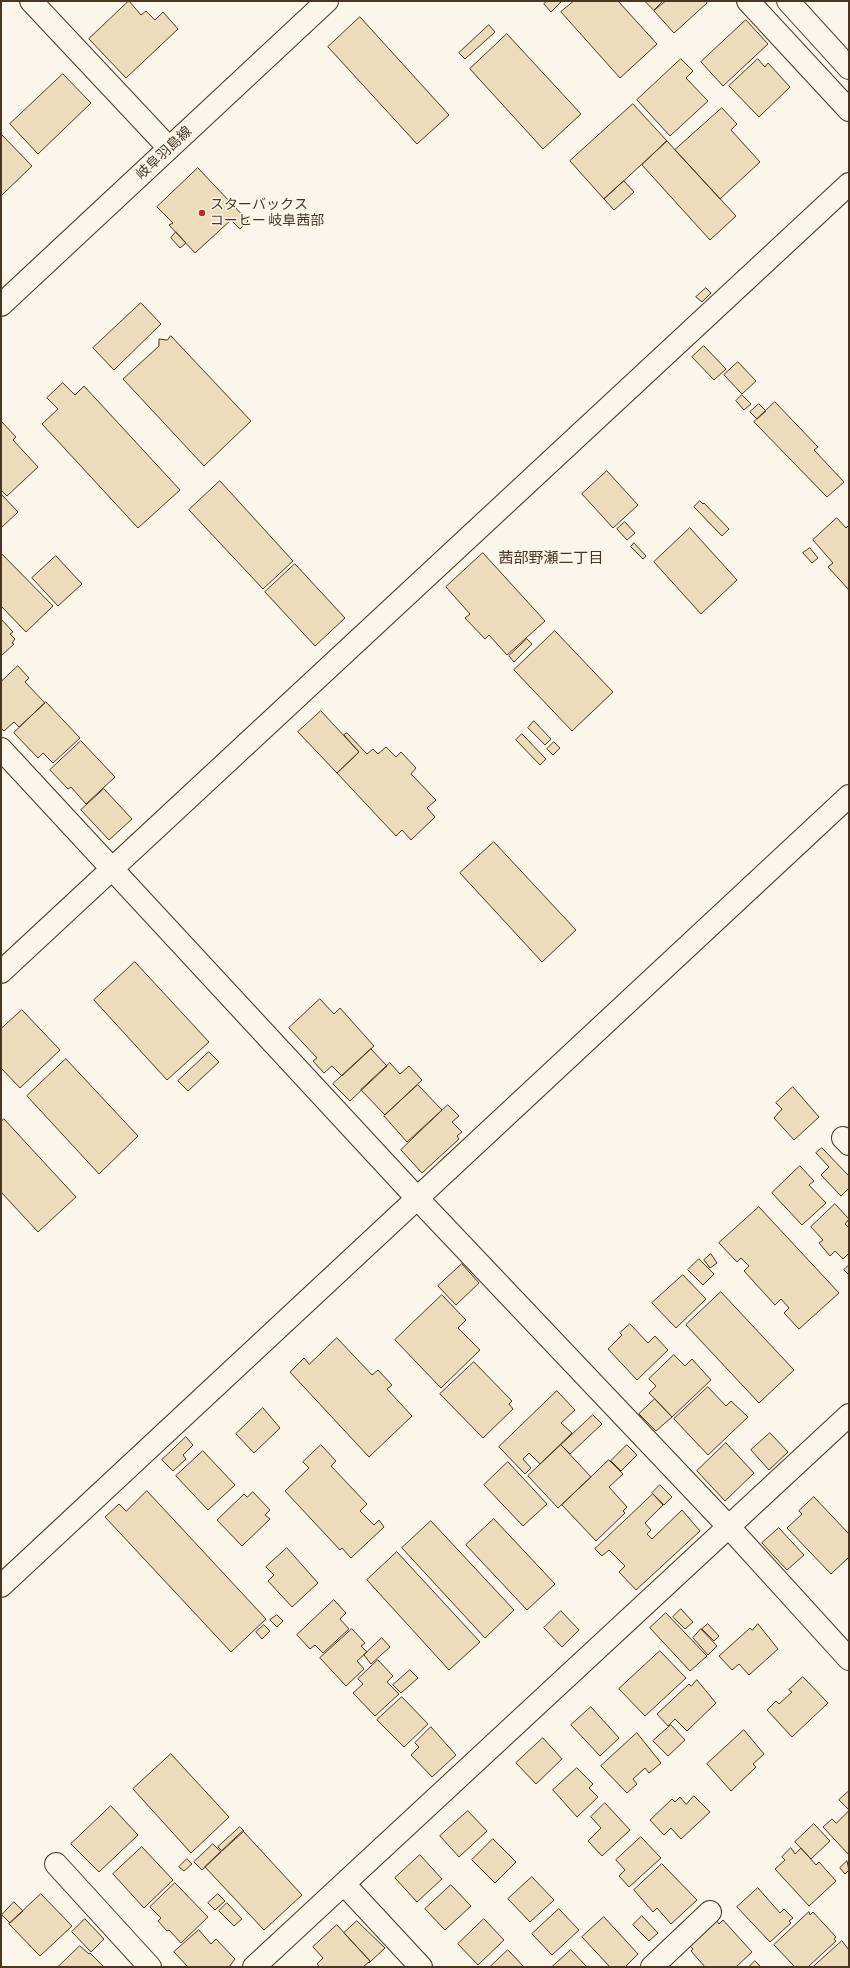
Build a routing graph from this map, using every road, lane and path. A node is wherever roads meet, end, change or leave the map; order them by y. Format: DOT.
graph roads {
  1 [pos="31,1"];
  2 [pos="327,1"];
  3 [pos="748,1"];
  4 [pos="788,1"];
  5 [pos="849,68"];
  6 [pos="849,110"];
  7 [pos="169,148"];
  8 [pos="849,184"];
  9 [pos="1,305"];
  10 [pos="1,749"];
  11 [pos="849,796"];
  12 [pos="112,868"];
  13 [pos="1,972"];
  14 [pos="416,1197"];
  15 [pos="849,1415"];
  16 [pos="728,1526"];
  17 [pos="1,1586"];
  18 [pos="849,1659"];
  19 [pos="56,1864"];
  20 [pos="344,1884"];
  21 [pos="710,1912"];
  22 [pos="150,1967"];
  23 [pos="254,1967"];
  24 [pos="421,1967"];
  25 [pos="652,1967"];
  1 -- 7 [label="street"];
  2 -- 7 [label="street, 岐阜羽島線"];
  3 -- 6 [label="street"];
  4 -- 5 [label="street"];
  7 -- 9 [label="street, 岐阜羽島線"];
  8 -- 12 [label="street"];
  10 -- 12 [label="street"];
  11 -- 14 [label="street"];
  12 -- 13 [label="street"];
  12 -- 14 [label="street"];
  14 -- 16 [label="street"];
  14 -- 17 [label="street"];
  15 -- 16 [label="street"];
  16 -- 18 [label="street"];
  16 -- 20 [label="street"];
  19 -- 22 [label="street"];
  20 -- 23 [label="street"];
  20 -- 24 [label="street"];
  21 -- 25 [label="street"];
}
